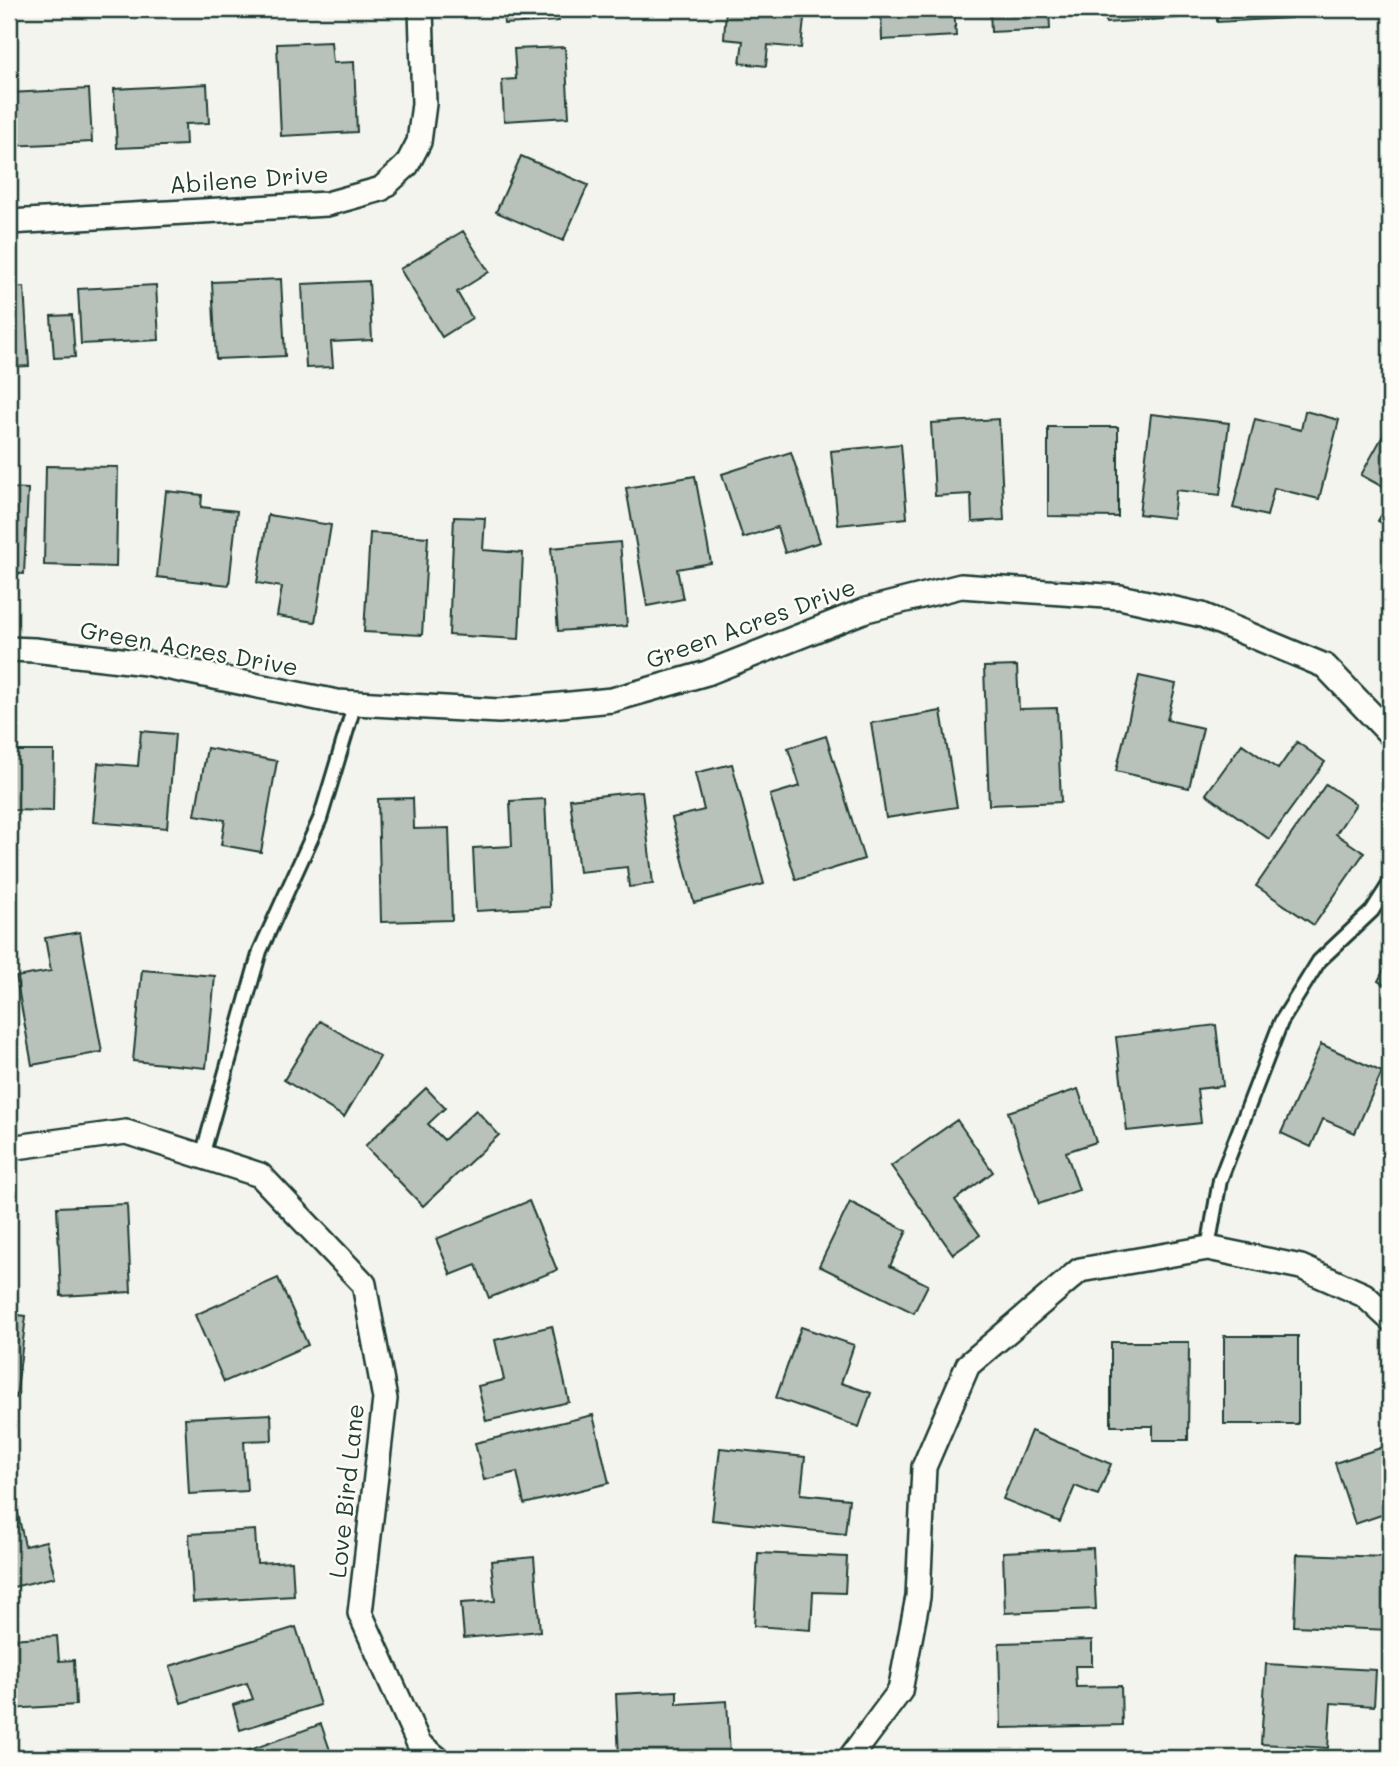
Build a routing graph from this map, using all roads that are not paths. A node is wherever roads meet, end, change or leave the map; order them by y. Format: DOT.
graph roads {
  1 [pos="421,9"];
  2 [pos="9,222"];
  3 [pos="9,649"];
  4 [pos="355,703"];
  5 [pos="1390,734"];
  6 [pos="1390,883"];
  7 [pos="9,1147"];
  8 [pos="202,1156"];
  9 [pos="1208,1248"];
  10 [pos="1390,1319"];
  11 [pos="437,1758"];
  12 [pos="850,1758"];
  1 -- 2 [label="street, Abilene Drive"];
  3 -- 4 [label="street, Green Acres Drive"];
  4 -- 5 [label="street, Green Acres Drive"];
  4 -- 8 [label="lane"];
  6 -- 9 [label="lane"];
  7 -- 8 [label="street, Love Bird Lane"];
  8 -- 11 [label="street, Love Bird Lane"];
  9 -- 10 [label="street"];
  9 -- 12 [label="street"];
}
